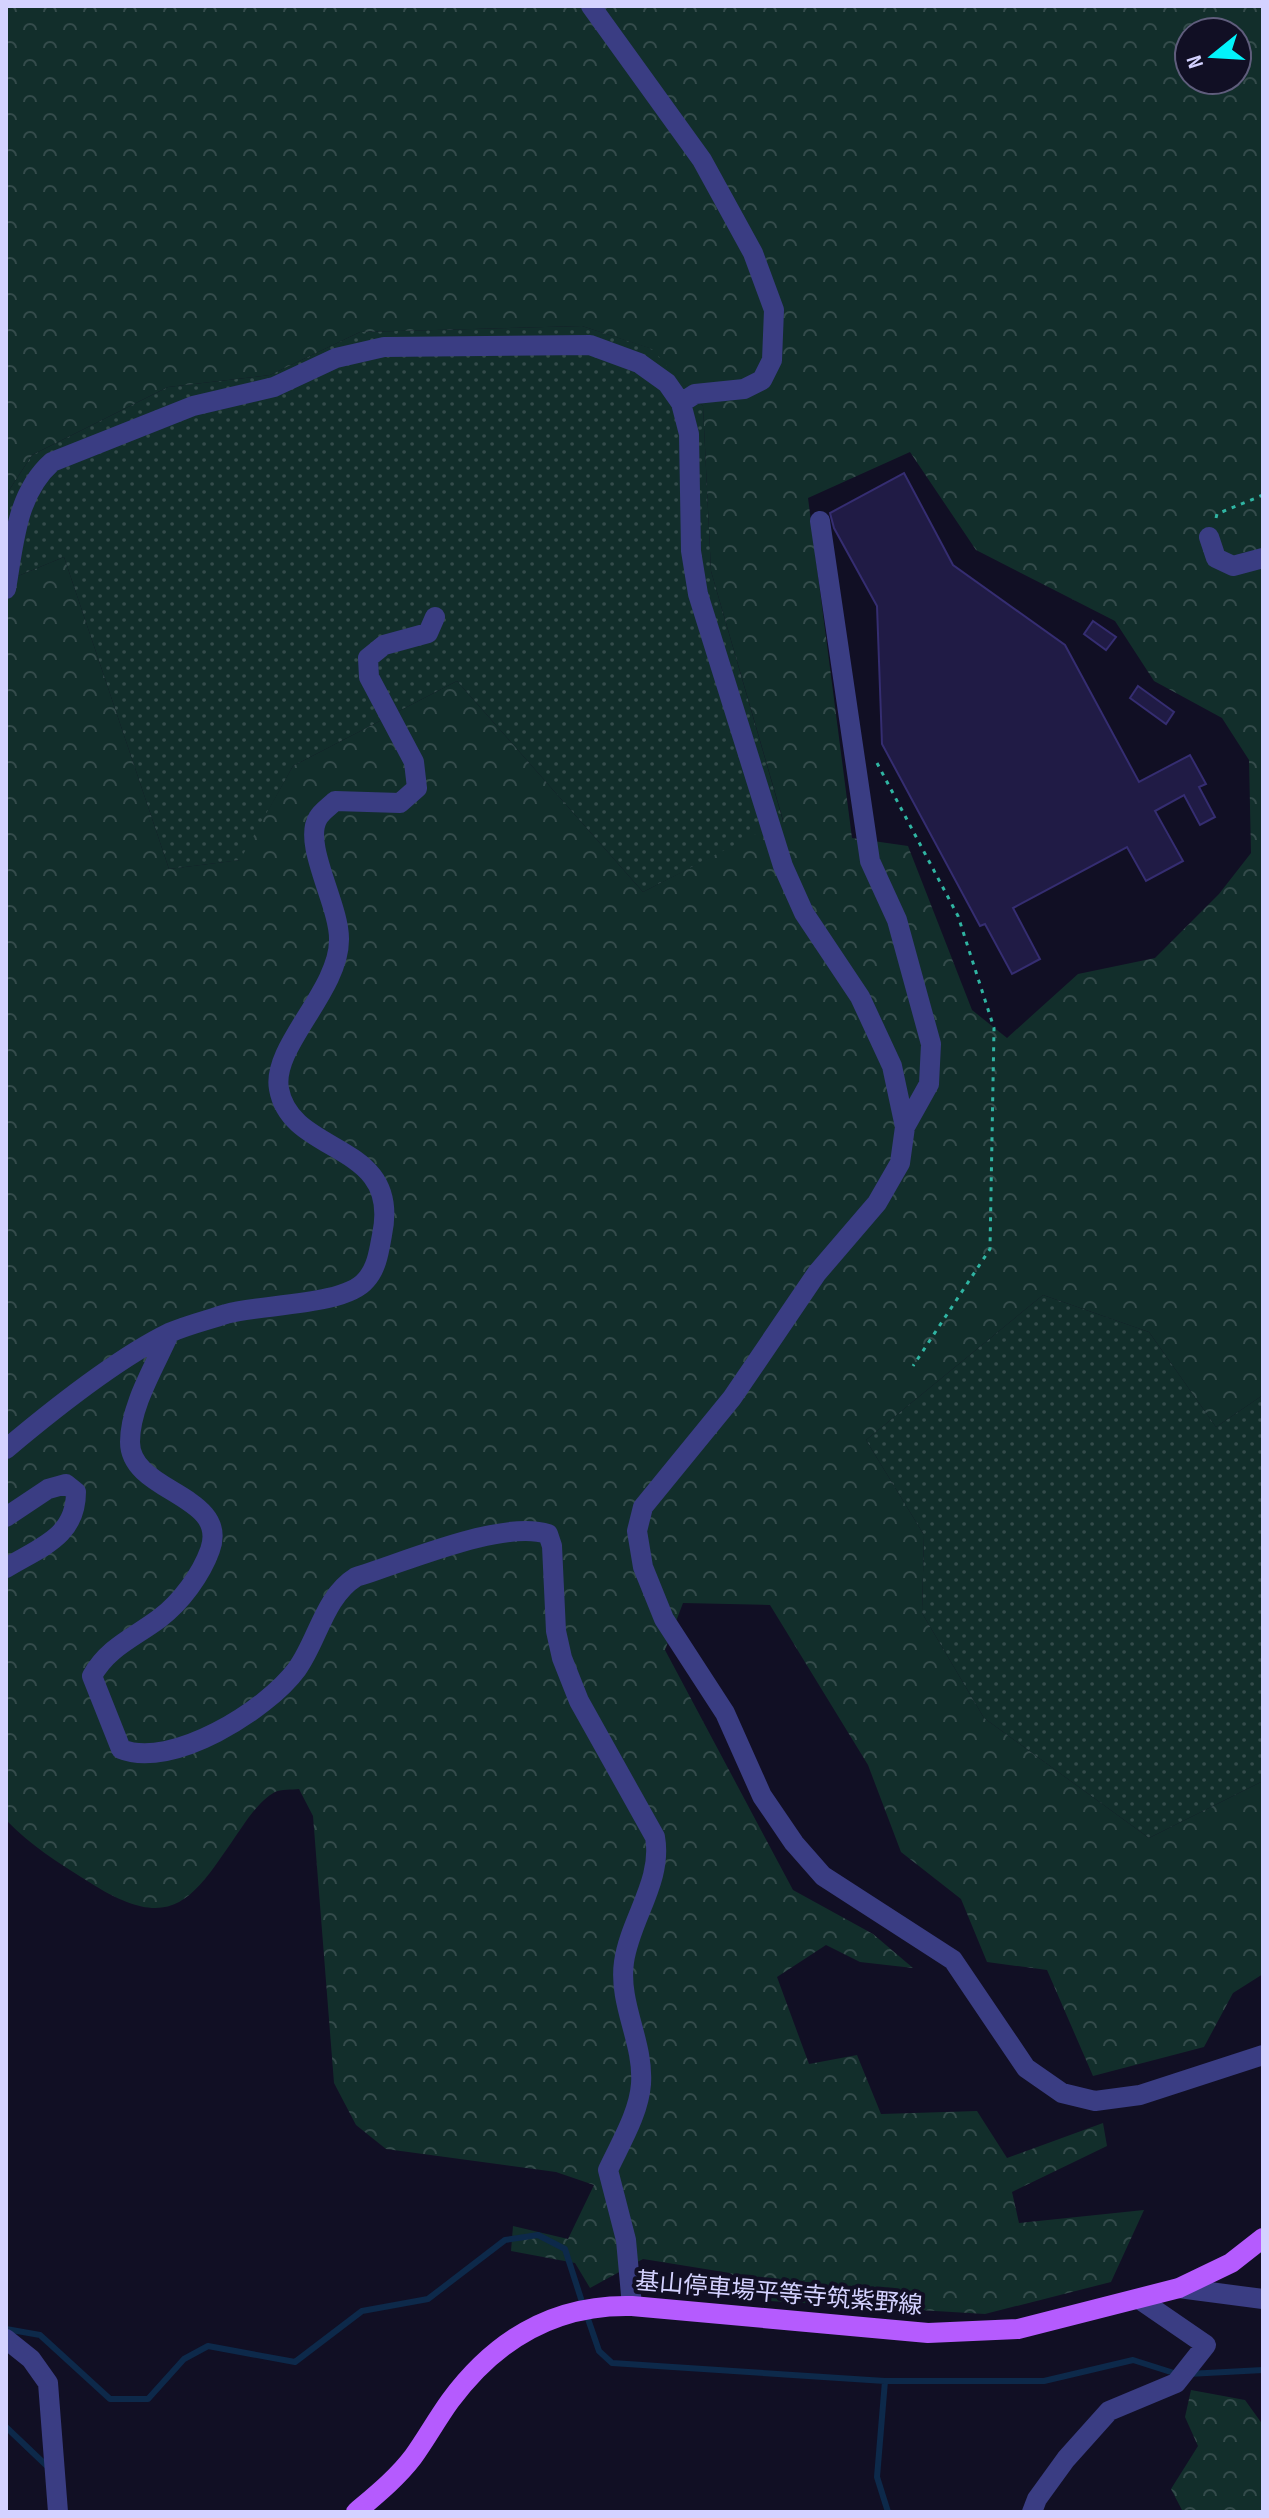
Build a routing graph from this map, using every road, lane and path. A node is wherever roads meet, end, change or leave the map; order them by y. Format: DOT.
graph roads {
  1 [pos="591,6"];
  2 [pos="681,403"];
  3 [pos="1263,495"];
  4 [pos="820,521"];
  5 [pos="1209,537"];
  6 [pos="1263,558"];
  7 [pos="6,589"];
  8 [pos="435,617"];
  9 [pos="852,751"];
  10 [pos="905,1127"];
  11 [pos="169,1334"];
  12 [pos="913,1366"];
  13 [pos="6,1449"];
  14 [pos="6,1517"];
  15 [pos="6,1568"];
  16 [pos="1263,2055"];
  17 [pos="1263,2238"];
  18 [pos="1179,2288"];
  19 [pos="1139,2299"];
  20 [pos="1263,2299"];
  21 [pos="632,2306"];
  22 [pos="6,2339"];
  23 [pos="58,2512"];
  24 [pos="356,2512"];
  25 [pos="1032,2512"];
  1 -- 2 [label="street"];
  2 -- 7 [label="street"];
  2 -- 10 [label="street"];
  3 -- 5 [label="path"];
  4 -- 9 [label="street"];
  5 -- 6 [label="street"];
  8 -- 11 [label="street"];
  9 -- 10 [label="street"];
  9 -- 12 [label="path"];
  10 -- 16 [label="street"];
  11 -- 13 [label="street"];
  11 -- 21 [label="street"];
  14 -- 15 [label="street"];
  17 -- 18 [label="main road, 基山停車場平等寺筑紫野線"];
  18 -- 19 [label="main road, 基山停車場平等寺筑紫野線"];
  18 -- 20 [label="street"];
  19 -- 21 [label="main road, 基山停車場平等寺筑紫野線"];
  19 -- 25 [label="street"];
  21 -- 24 [label="main road, 基山停車場平等寺筑紫野線"];
  22 -- 23 [label="street"];
}
